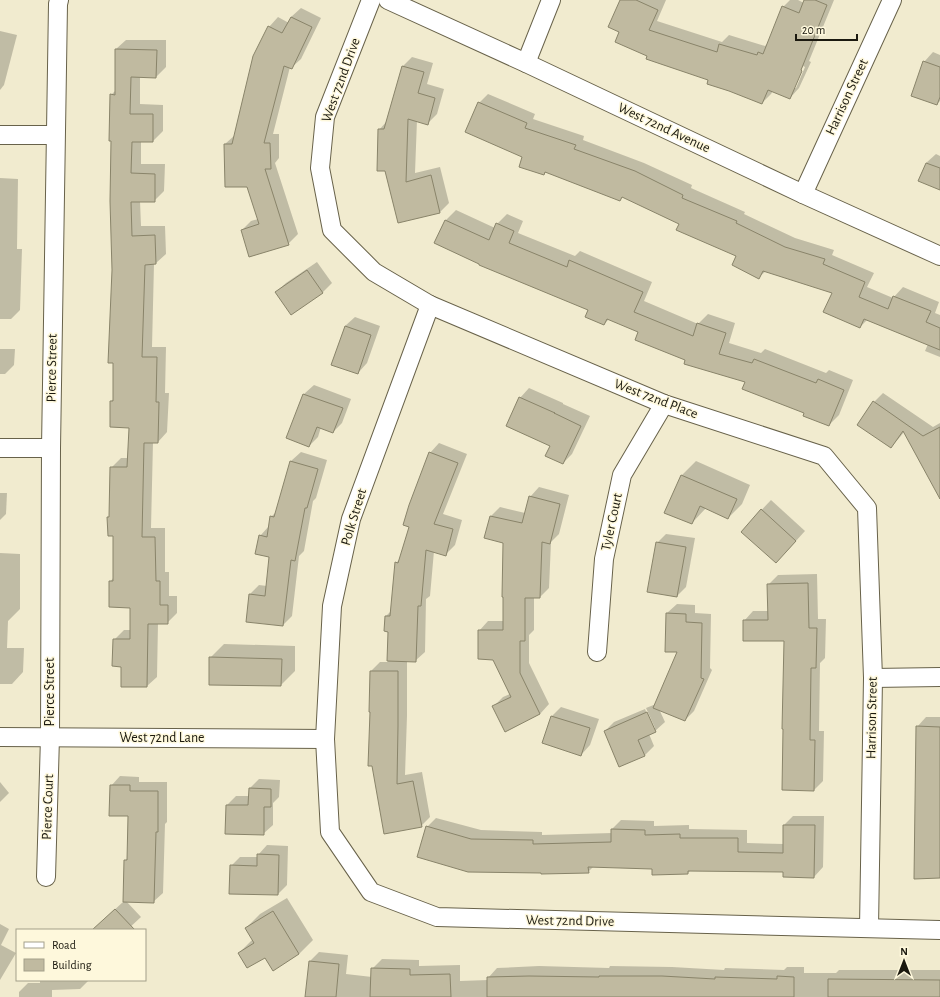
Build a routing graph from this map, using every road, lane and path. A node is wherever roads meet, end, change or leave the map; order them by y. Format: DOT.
graph roads {
  1 [pos="59,0"];
  2 [pos="371,0"];
  3 [pos="388,0"];
  4 [pos="551,0"];
  5 [pos="892,0"];
  6 [pos="526,63"];
  7 [pos="0,135"];
  8 [pos="55,135"];
  9 [pos="803,194"];
  10 [pos="940,256"];
  11 [pos="430,305"];
  12 [pos="664,404"];
  13 [pos="0,448"];
  14 [pos="51,448"];
  15 [pos="868,508"];
  16 [pos="597,652"];
  17 [pos="940,677"];
  18 [pos="873,678"];
  19 [pos="0,736"];
  20 [pos="50,737"];
  21 [pos="325,739"];
  22 [pos="46,877"];
  23 [pos="869,928"];
  24 [pos="940,930"];
  1 -- 8 [label="street, Pierce Street"];
  2 -- 11 [label="street, West 72nd Drive"];
  3 -- 6 [label="street, West 72nd Avenue"];
  4 -- 6 [label="street"];
  5 -- 9 [label="street, Harrison Street"];
  6 -- 9 [label="street, West 72nd Avenue"];
  7 -- 8 [label="street"];
  8 -- 14 [label="street, Pierce Street"];
  9 -- 10 [label="street, West 72nd Avenue"];
  11 -- 12 [label="street, West 72nd Place"];
  11 -- 21 [label="street, Polk Street"];
  12 -- 15 [label="street, West 72nd Place"];
  12 -- 16 [label="street, Tyler Court"];
  13 -- 14 [label="street"];
  14 -- 20 [label="street, Pierce Street"];
  15 -- 18 [label="street, Harrison Street"];
  17 -- 18 [label="street"];
  18 -- 23 [label="street, Harrison Street"];
  19 -- 20 [label="street, West 72nd Lane"];
  20 -- 21 [label="street, West 72nd Lane"];
  20 -- 22 [label="street, Pierce Court"];
  21 -- 23 [label="street, West 72nd Drive"];
  23 -- 24 [label="street, West 72nd Drive"];
}
